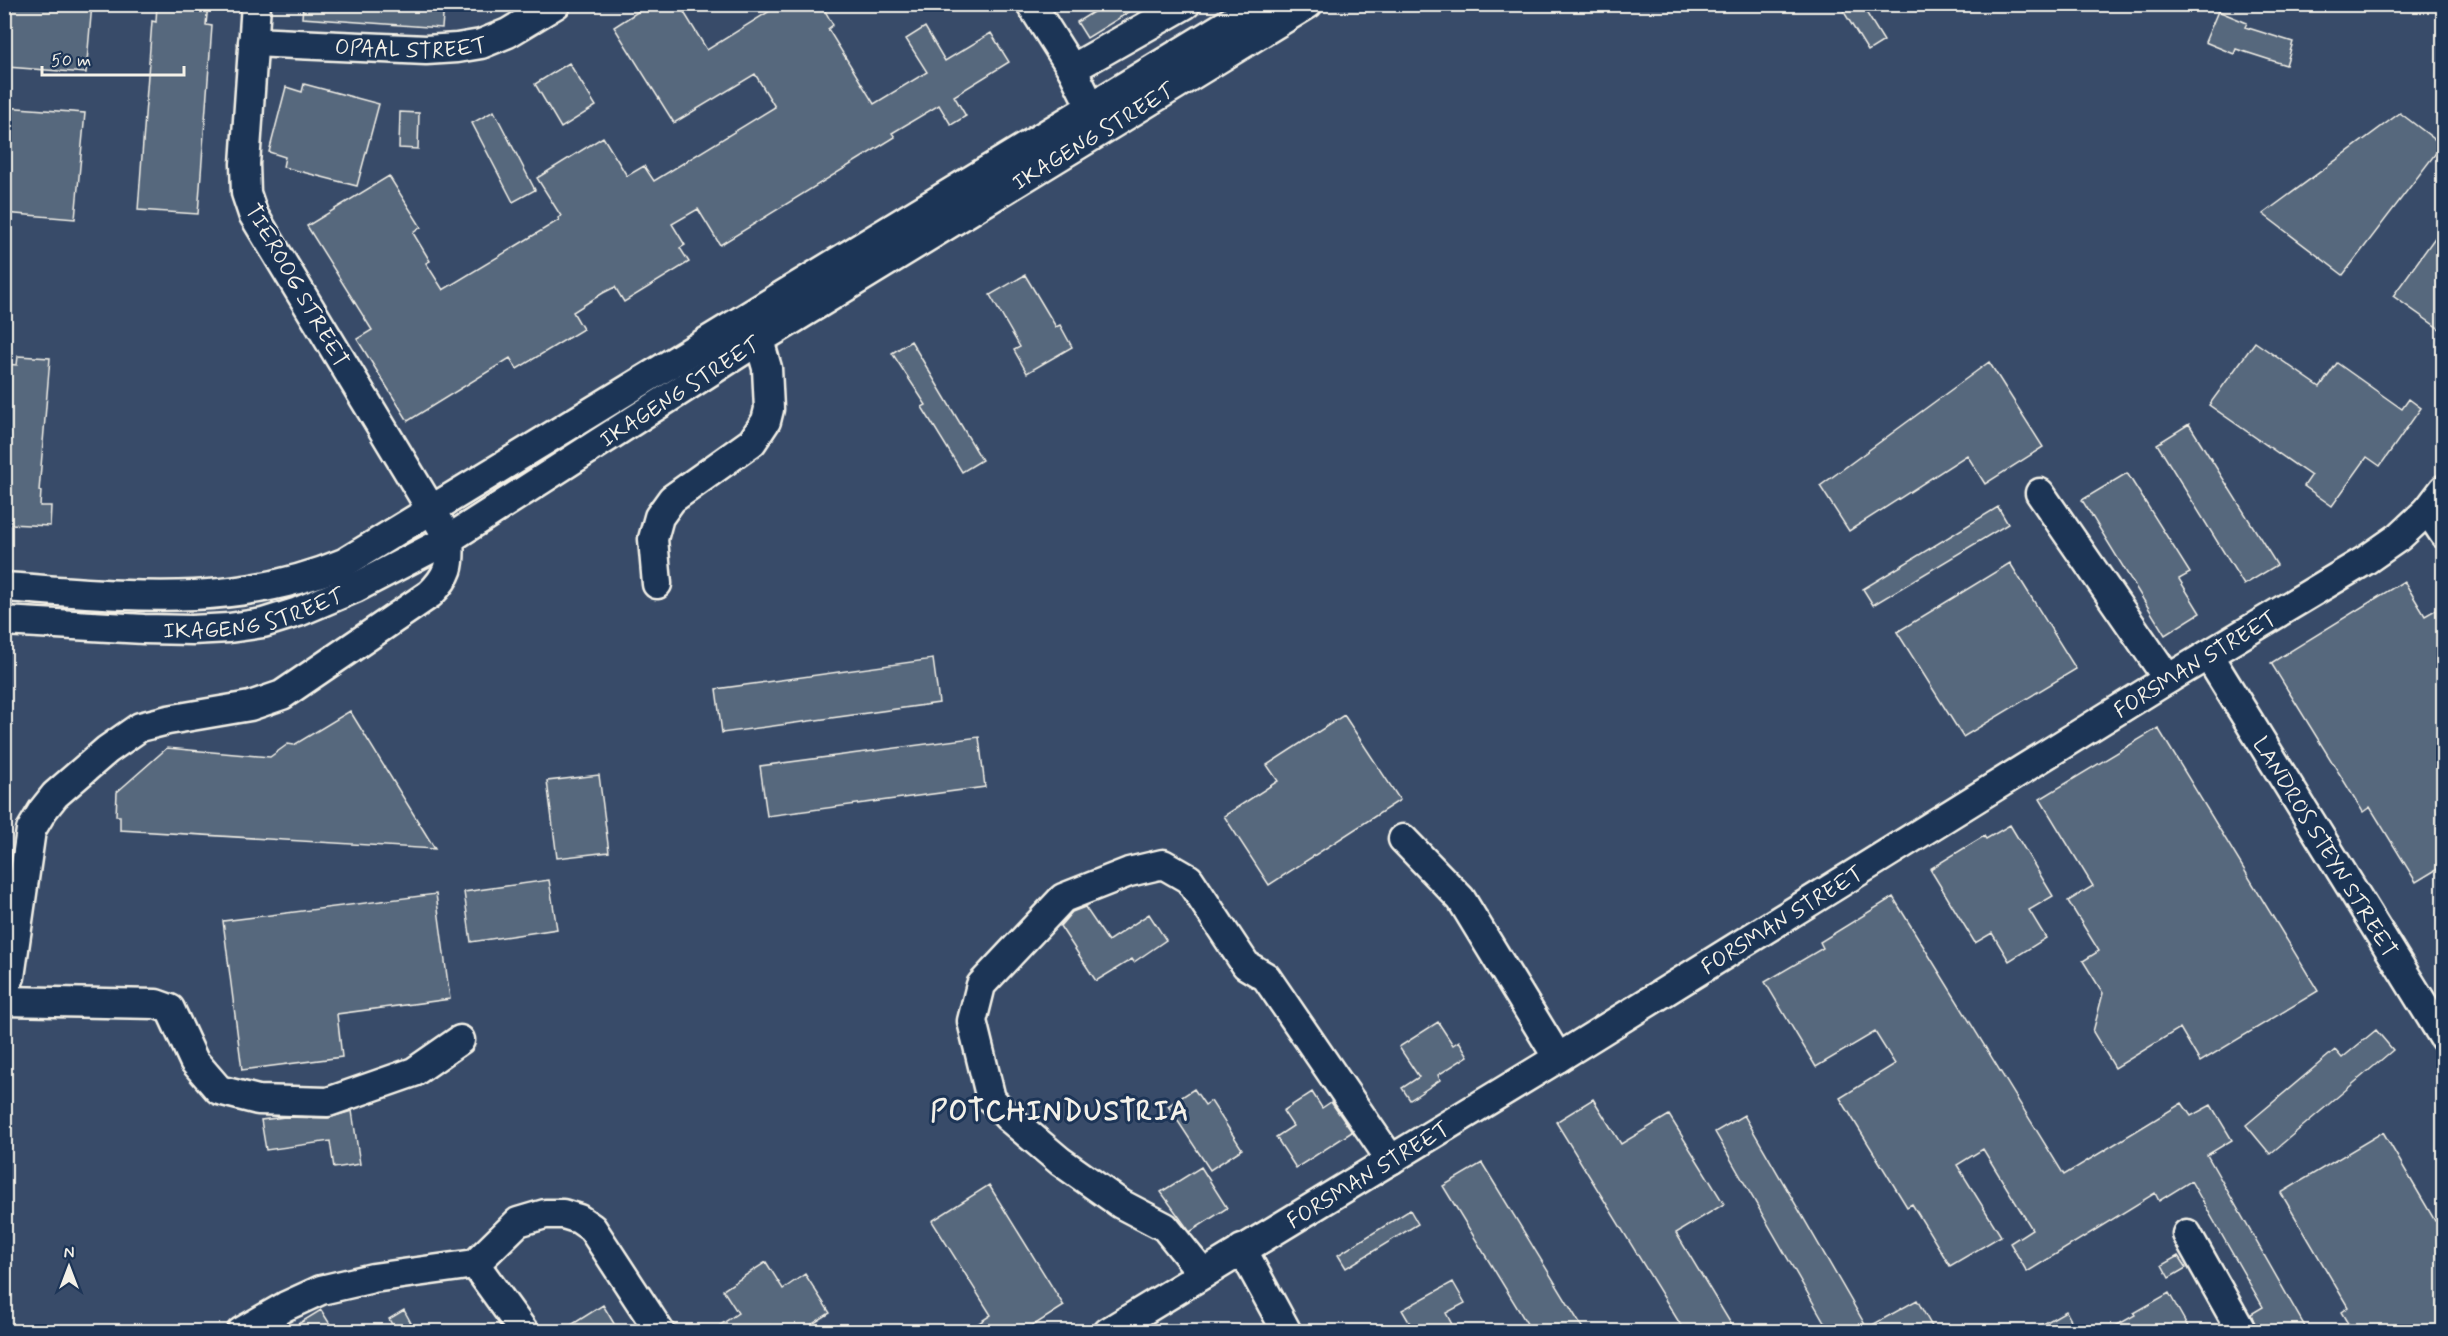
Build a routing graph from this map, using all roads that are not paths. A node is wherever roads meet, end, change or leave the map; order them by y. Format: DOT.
graph roads {
  1 [pos="256,4"];
  2 [pos="556,4"];
  3 [pos="1031,4"];
  4 [pos="1186,4"];
  5 [pos="1260,4"];
  6 [pos="1308,4"];
  7 [pos="254,42"];
  8 [pos="1072,69"];
  9 [pos="1098,120"];
  10 [pos="752,330"];
  11 [pos="656,374"];
  12 [pos="670,398"];
  13 [pos="2040,493"];
  14 [pos="2435,500"];
  15 [pos="431,510"];
  16 [pos="2444,534"];
  17 [pos="449,539"];
  18 [pos="657,584"];
  19 [pos="4,586"];
  20 [pos="4,621"];
  21 [pos="2208,655"];
  22 [pos="2168,679"];
  23 [pos="1403,839"];
  24 [pos="4,987"];
  25 [pos="4,1001"];
  26 [pos="2444,1038"];
  27 [pos="460,1040"];
  28 [pos="1558,1058"];
  29 [pos="1391,1160"];
  30 [pos="2187,1234"];
  31 [pos="1242,1249"];
  32 [pos="476,1264"];
  33 [pos="1203,1274"];
  34 [pos="241,1332"];
  35 [pos="524,1332"];
  36 [pos="660,1332"];
  37 [pos="1108,1332"];
  38 [pos="1287,1332"];
  39 [pos="2242,1332"];
  1 -- 7 [label="street, TIEROOG STREET"];
  2 -- 7 [label="street, OPAAL STREET"];
  3 -- 8 [label="street"];
  4 -- 8 [label="street"];
  5 -- 9 [label="street, IKAGENG STREET"];
  6 -- 9 [label="street, IKAGENG STREET"];
  7 -- 15 [label="street, TIEROOG STREET"];
  8 -- 9 [label="street"];
  9 -- 10 [label="street, IKAGENG STREET"];
  10 -- 11 [label="street, IKAGENG STREET"];
  10 -- 12 [label="street, IKAGENG STREET"];
  10 -- 18 [label="street"];
  11 -- 12 [label="street"];
  11 -- 15 [label="street, IKAGENG STREET"];
  12 -- 17 [label="street, IKAGENG STREET"];
  13 -- 22 [label="street"];
  14 -- 16 [label="street"];
  14 -- 21 [label="street, FORSMAN STREET"];
  15 -- 17 [label="street, TIEROOG STREET"];
  15 -- 19 [label="street, IKAGENG STREET"];
  17 -- 20 [label="street, IKAGENG STREET"];
  17 -- 24 [label="street"];
  21 -- 22 [label="street, FORSMAN STREET"];
  21 -- 26 [label="street, LANDROS STEYN STREET"];
  22 -- 28 [label="street, FORSMAN STREET"];
  23 -- 28 [label="street"];
  25 -- 27 [label="street"];
  28 -- 29 [label="street, FORSMAN STREET"];
  29 -- 31 [label="street, FORSMAN STREET"];
  29 -- 33 [label="street"];
  30 -- 39 [label="street"];
  31 -- 33 [label="street, FORSMAN STREET"];
  31 -- 38 [label="street"];
  32 -- 34 [label="street"];
  32 -- 35 [label="street"];
  32 -- 36 [label="street"];
  33 -- 37 [label="street, FORSMAN STREET"];
}
